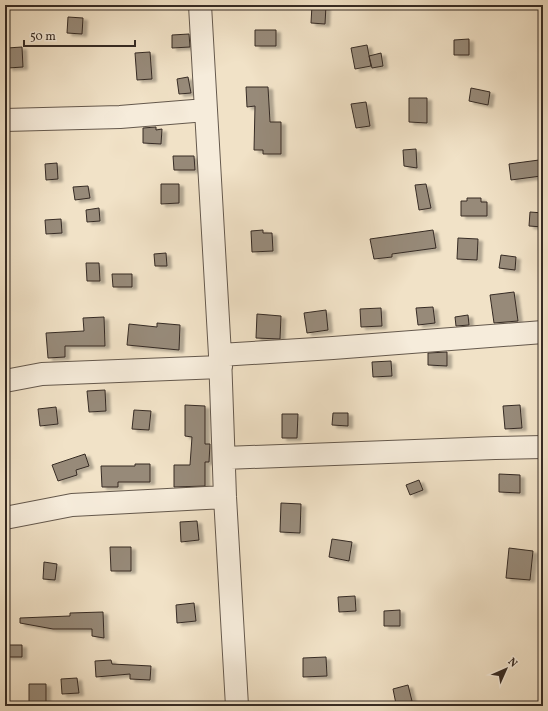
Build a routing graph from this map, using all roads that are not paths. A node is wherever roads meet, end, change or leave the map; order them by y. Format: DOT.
graph roads {
  1 [pos="200,5"];
  2 [pos="206,110"];
  3 [pos="5,120"];
  4 [pos="543,332"];
  5 [pos="221,361"];
  6 [pos="5,381"];
  7 [pos="543,447"];
  8 [pos="224,458"];
  9 [pos="225,497"];
  10 [pos="5,518"];
  11 [pos="237,706"];
  1 -- 2 [label="street"];
  2 -- 3 [label="street"];
  2 -- 5 [label="street"];
  4 -- 5 [label="street"];
  5 -- 6 [label="street"];
  5 -- 8 [label="street"];
  7 -- 8 [label="street"];
  8 -- 9 [label="street"];
  9 -- 10 [label="street"];
  9 -- 11 [label="street"];
}
